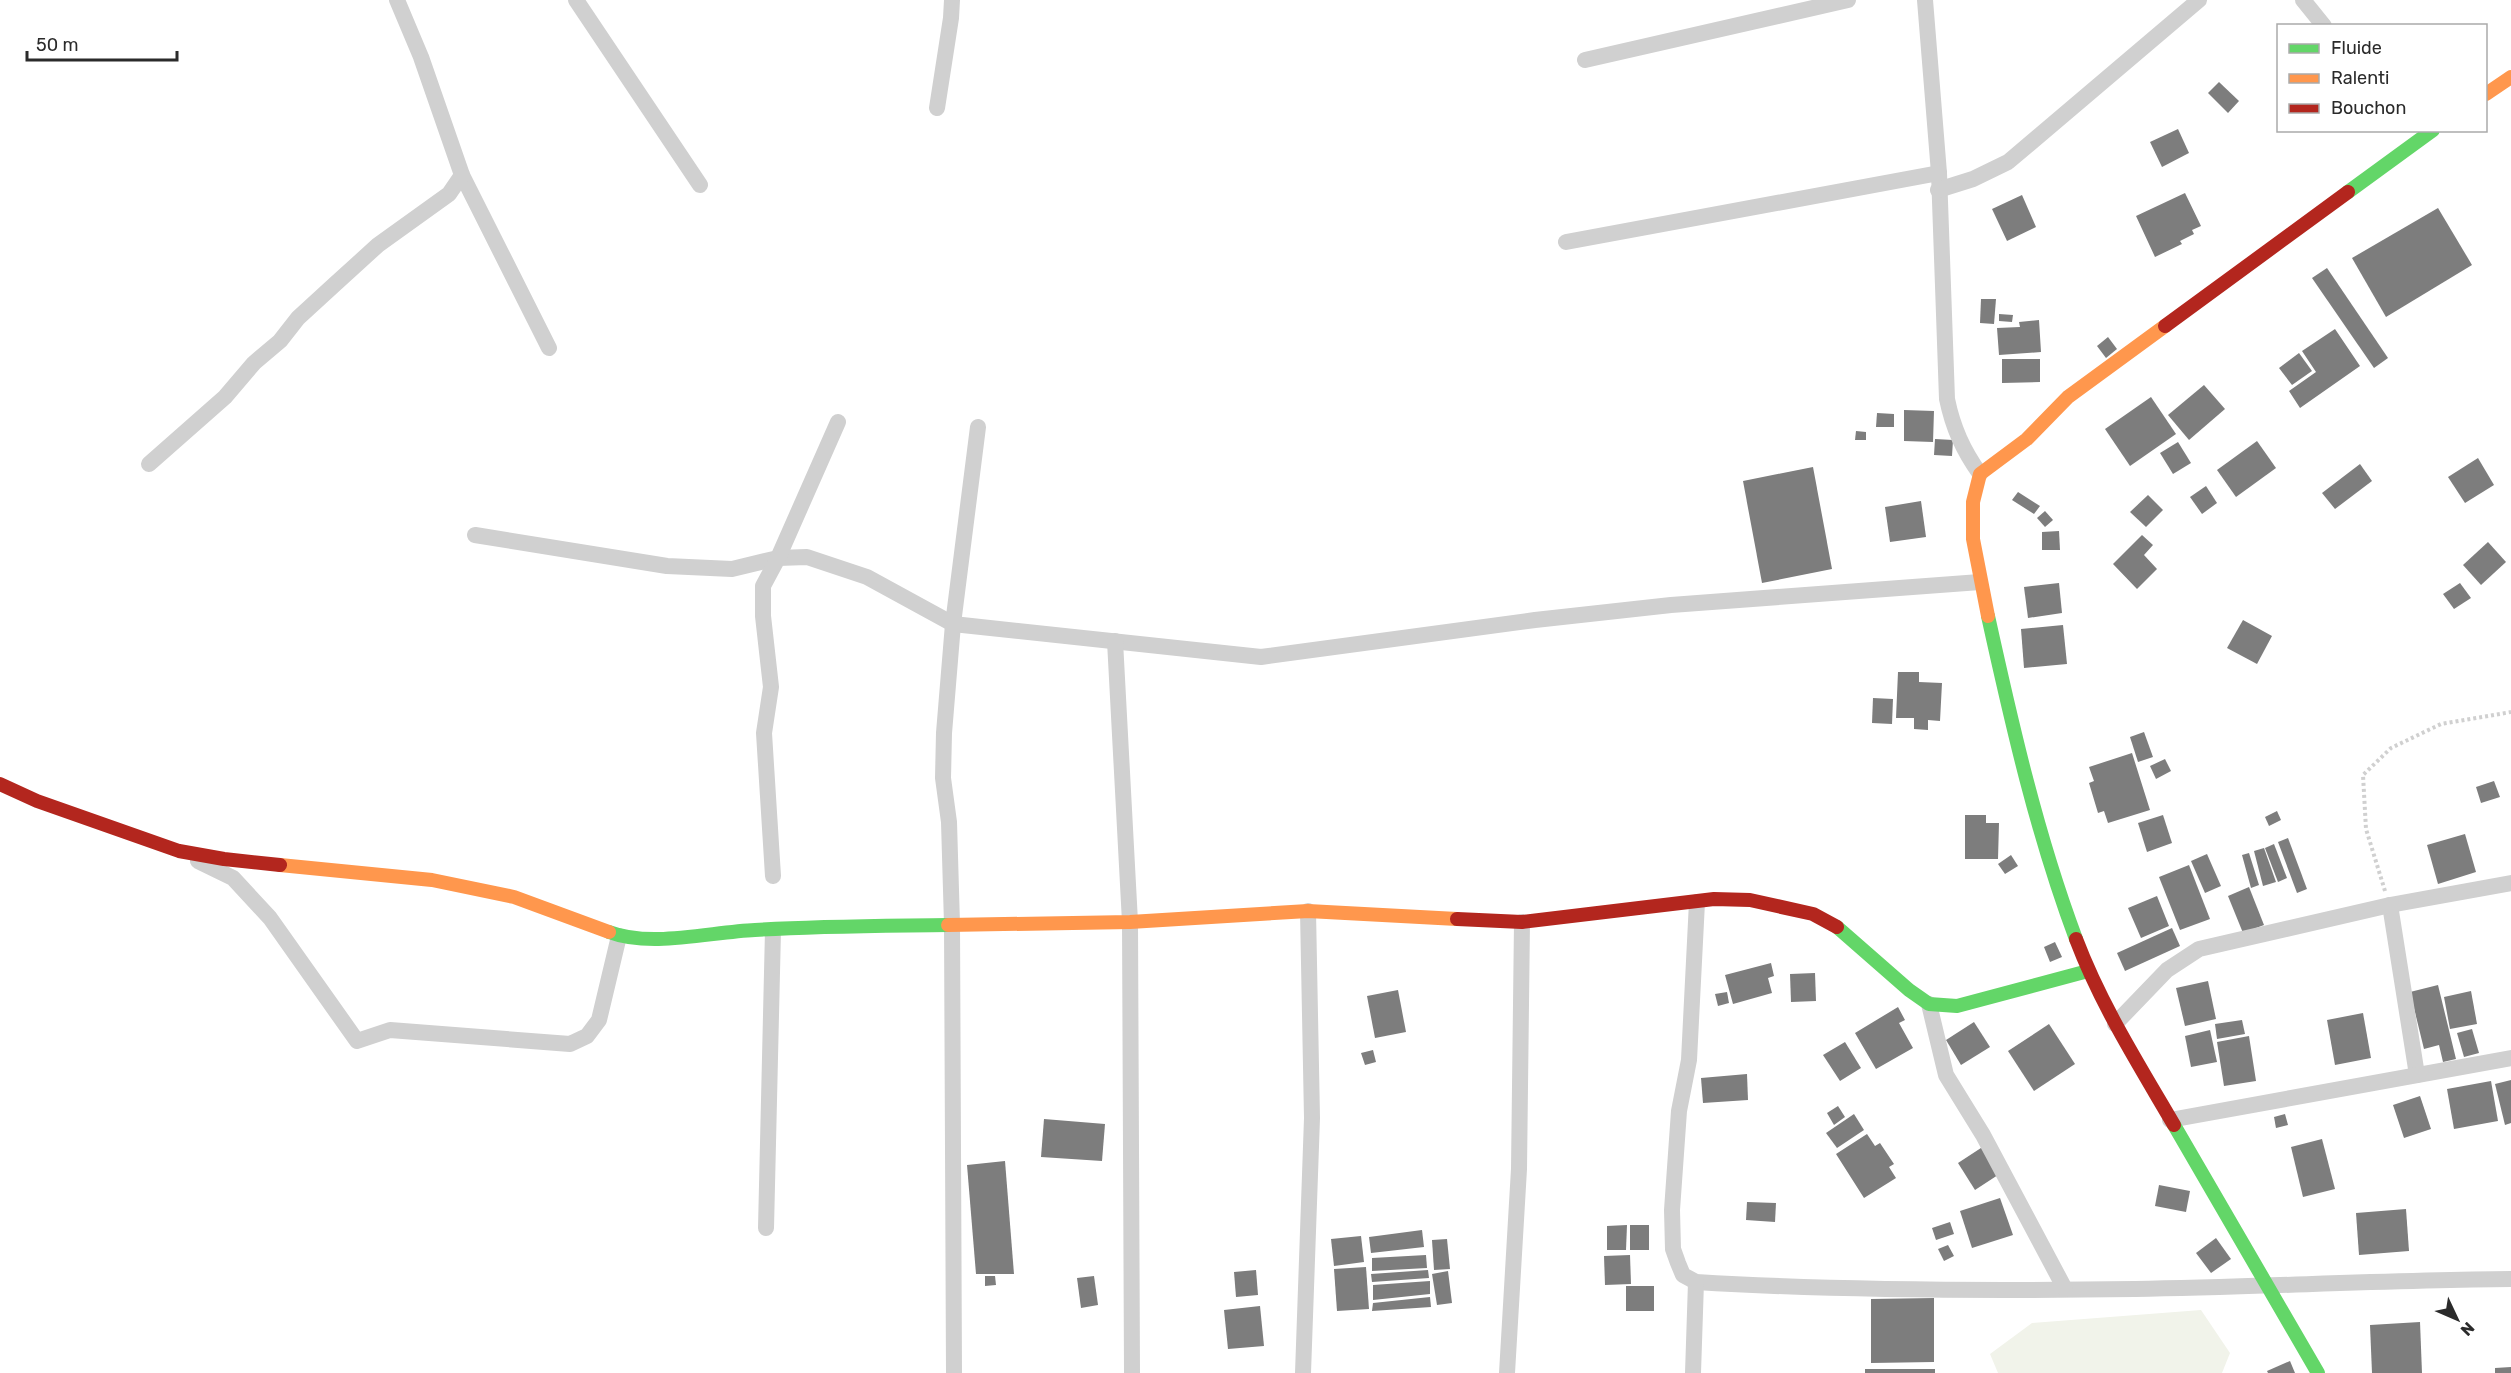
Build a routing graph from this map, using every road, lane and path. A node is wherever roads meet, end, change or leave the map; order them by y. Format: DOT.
graph roads {
  1 [pos="397,0"];
  2 [pos="576,0"];
  3 [pos="952,0"];
  4 [pos="1848,0"];
  5 [pos="1925,0"];
  6 [pos="2199,0"];
  7 [pos="2303,0"];
  8 [pos="2322,24"];
  9 [pos="1586,60"];
  10 [pos="2511,77"];
  11 [pos="2487,93"];
  12 [pos="937,108"];
  13 [pos="2413,136"];
  14 [pos="462,175"];
  15 [pos="1939,182"];
  16 [pos="700,185"];
  17 [pos="1566,243"];
  18 [pos="549,348"];
  19 [pos="838,422"];
  20 [pos="978,427"];
  21 [pos="149,464"];
  22 [pos="1980,474"];
  23 [pos="475,535"];
  24 [pos="778,558"];
  25 [pos="1980,582"];
  26 [pos="953,624"];
  27 [pos="1115,641"];
  28 [pos="2511,712"];
  29 [pos="0,784"];
  30 [pos="179,851"];
  31 [pos="773,876"];
  32 [pos="2511,883"];
  33 [pos="1697,902"];
  34 [pos="2390,905"];
  35 [pos="1308,911"];
  36 [pos="1130,922"];
  37 [pos="1522,922"];
  38 [pos="952,924"];
  39 [pos="773,930"];
  40 [pos="619,936"];
  41 [pos="2088,970"];
  42 [pos="1929,1004"];
  43 [pos="2115,1024"];
  44 [pos="2511,1058"];
  45 [pos="2416,1075"];
  46 [pos="2170,1120"];
  47 [pos="766,1228"];
  48 [pos="2511,1280"];
  49 [pos="1696,1282"];
  50 [pos="2269,1284"];
  51 [pos="2065,1289"];
  52 [pos="954,1373"];
  53 [pos="1132,1373"];
  54 [pos="1303,1373"];
  55 [pos="1507,1373"];
  56 [pos="1693,1373"];
  57 [pos="2318,1373"];
  1 -- 14 [label="street"];
  2 -- 16 [label="street"];
  3 -- 12 [label="street"];
  4 -- 9 [label="street"];
  5 -- 15 [label="street"];
  6 -- 15 [label="street"];
  7 -- 8 [label="street"];
  10 -- 11 [label="street"];
  13 -- 22 [label="street"];
  14 -- 18 [label="street"];
  14 -- 21 [label="street"];
  15 -- 17 [label="street"];
  15 -- 22 [label="street"];
  19 -- 24 [label="street"];
  20 -- 26 [label="street"];
  22 -- 25 [label="street"];
  23 -- 24 [label="street"];
  24 -- 26 [label="street"];
  24 -- 31 [label="street"];
  25 -- 27 [label="street"];
  25 -- 41 [label="street"];
  26 -- 27 [label="street"];
  26 -- 38 [label="street"];
  27 -- 36 [label="street"];
  28 -- 34 [label="path"];
  29 -- 30 [label="street"];
  30 -- 40 [label="street"];
  30 -- 40 [label="street"];
  32 -- 34 [label="street"];
  33 -- 37 [label="street"];
  33 -- 42 [label="street"];
  33 -- 49 [label="street"];
  34 -- 43 [label="street"];
  34 -- 45 [label="street"];
  35 -- 36 [label="street"];
  35 -- 37 [label="street"];
  35 -- 54 [label="street"];
  36 -- 38 [label="street"];
  36 -- 53 [label="street"];
  37 -- 55 [label="street"];
  38 -- 39 [label="street"];
  38 -- 52 [label="street"];
  39 -- 40 [label="street"];
  39 -- 47 [label="street"];
  41 -- 42 [label="street"];
  41 -- 43 [label="street"];
  42 -- 51 [label="street"];
  43 -- 46 [label="street"];
  44 -- 45 [label="street"];
  45 -- 46 [label="street"];
  46 -- 50 [label="street"];
  48 -- 50 [label="street"];
  49 -- 51 [label="street"];
  49 -- 56 [label="street"];
  50 -- 51 [label="street"];
  50 -- 57 [label="street"];
}
